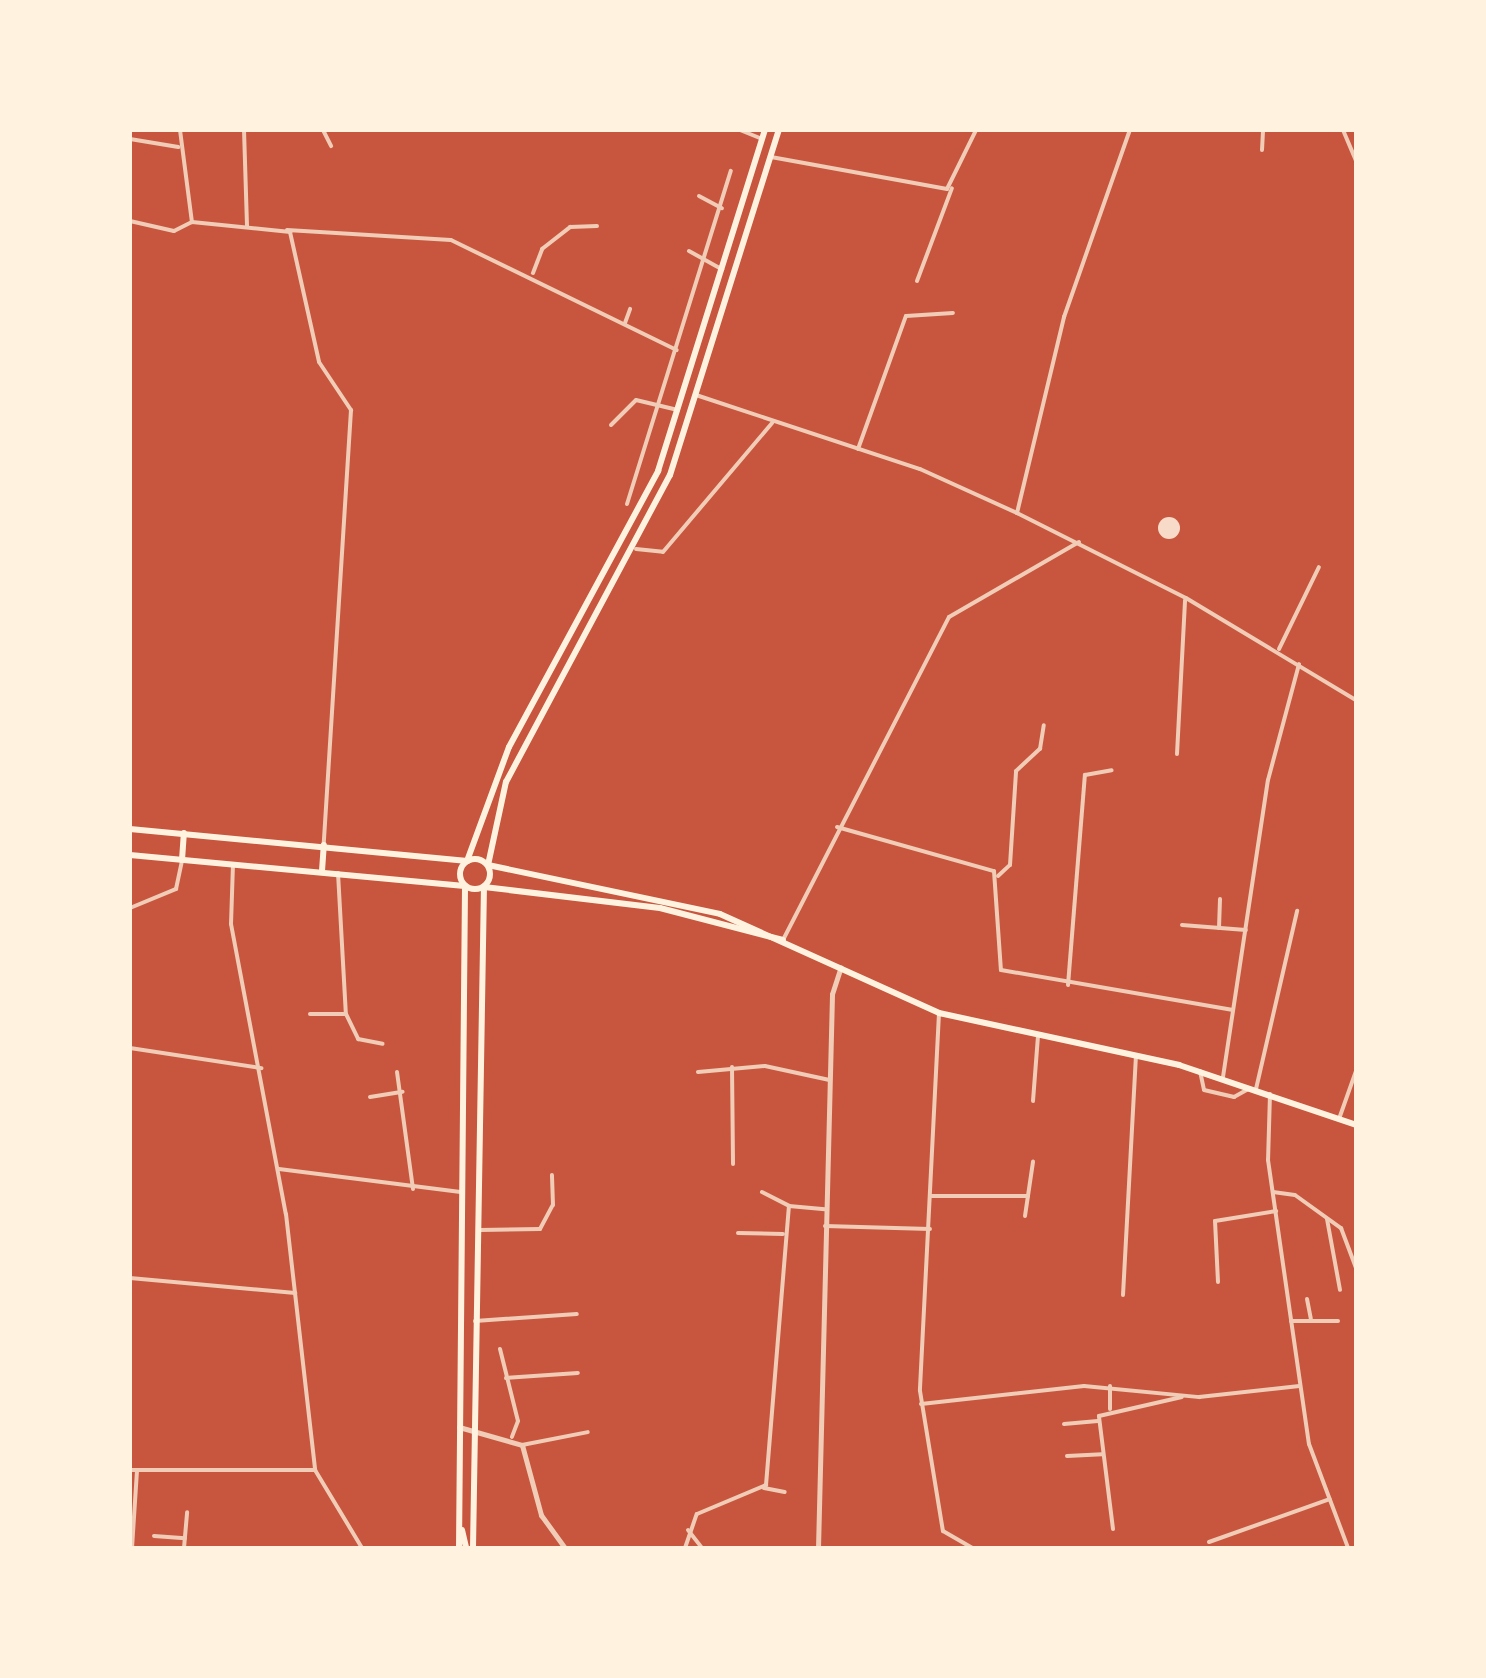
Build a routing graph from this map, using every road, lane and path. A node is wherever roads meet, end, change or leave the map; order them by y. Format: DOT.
graph roads {
  1 [pos="180,130"];
  2 [pos="244,130"];
  3 [pos="322,130"];
  4 [pos="740,130"];
  5 [pos="765,130"];
  6 [pos="779,130"];
  7 [pos="976,130"];
  8 [pos="1130,130"];
  9 [pos="1263,130"];
  10 [pos="1343,130"];
  11 [pos="130,139"];
  12 [pos="762,140"];
  13 [pos="331,146"];
  14 [pos="178,147"];
  15 [pos="1262,150"];
  16 [pos="771,157"];
  17 [pos="1356,160"];
  18 [pos="731,172"];
  19 [pos="952,188"];
  20 [pos="700,196"];
  21 [pos="722,208"];
  22 [pos="130,221"];
  23 [pos="192,222"];
  24 [pos="247,226"];
  25 [pos="597,226"];
  26 [pos="287,230"];
  27 [pos="690,251"];
  28 [pos="705,262"];
  29 [pos="722,270"];
  30 [pos="533,273"];
  31 [pos="917,281"];
  32 [pos="630,309"];
  33 [pos="953,313"];
  34 [pos="625,322"];
  35 [pos="676,350"];
  36 [pos="696,395"];
  37 [pos="663,405"];
  38 [pos="678,410"];
  39 [pos="772,422"];
  40 [pos="611,425"];
  41 [pos="858,449"];
  42 [pos="627,504"];
  43 [pos="1017,513"];
  44 [pos="1079,542"];
  45 [pos="636,549"];
  46 [pos="1319,567"];
  47 [pos="1186,598"];
  48 [pos="1279,650"];
  49 [pos="1299,664"];
  50 [pos="1356,692"];
  51 [pos="1354,700"];
  52 [pos="1044,725"];
  53 [pos="1177,754"];
  54 [pos="1112,770"];
  55 [pos="837,827"];
  56 [pos="130,830"];
  57 [pos="184,833"];
  58 [pos="324,845"];
  59 [pos="130,855"];
  60 [pos="182,860"];
  61 [pos="466,861"];
  62 [pos="233,864"];
  63 [pos="488,865"];
  64 [pos="322,870"];
  65 [pos="338,872"];
  66 [pos="998,876"];
  67 [pos="465,886"];
  68 [pos="484,887"];
  69 [pos="1220,899"];
  70 [pos="130,908"];
  71 [pos="1296,911"];
  72 [pos="1182,925"];
  73 [pos="1219,928"];
  74 [pos="1246,930"];
  75 [pos="782,940"];
  76 [pos="841,967"];
  77 [pos="1068,985"];
  78 [pos="1232,1010"];
  79 [pos="939,1013"];
  80 [pos="310,1014"];
  81 [pos="346,1014"];
  82 [pos="1038,1036"];
  83 [pos="383,1044"];
  84 [pos="463,1046"];
  85 [pos="477,1046"];
  86 [pos="130,1048"];
  87 [pos="1136,1055"];
  88 [pos="732,1067"];
  89 [pos="262,1068"];
  90 [pos="1200,1071"];
  91 [pos="1356,1071"];
  92 [pos="396,1072"];
  93 [pos="698,1072"];
  94 [pos="1223,1077"];
  95 [pos="830,1080"];
  96 [pos="1254,1088"];
  97 [pos="403,1092"];
  98 [pos="1270,1094"];
  99 [pos="370,1097"];
  100 [pos="1033,1100"];
  101 [pos="1339,1118"];
  102 [pos="1356,1124"];
  103 [pos="1033,1162"];
  104 [pos="734,1164"];
  105 [pos="278,1169"];
  106 [pos="552,1174"];
  107 [pos="413,1189"];
  108 [pos="461,1192"];
  109 [pos="762,1192"];
  110 [pos="1272,1192"];
  111 [pos="931,1196"];
  112 [pos="1028,1196"];
  113 [pos="789,1206"];
  114 [pos="826,1209"];
  115 [pos="1276,1212"];
  116 [pos="1025,1216"];
  117 [pos="1327,1219"];
  118 [pos="825,1226"];
  119 [pos="930,1229"];
  120 [pos="476,1230"];
  121 [pos="738,1233"];
  122 [pos="786,1234"];
  123 [pos="1356,1268"];
  124 [pos="130,1278"];
  125 [pos="1218,1282"];
  126 [pos="1340,1290"];
  127 [pos="296,1293"];
  128 [pos="1123,1294"];
  129 [pos="1307,1299"];
  130 [pos="577,1314"];
  131 [pos="1312,1319"];
  132 [pos="1292,1321"];
  133 [pos="1338,1321"];
  134 [pos="475,1323"];
  135 [pos="461,1326"];
  136 [pos="500,1349"];
  137 [pos="578,1372"];
  138 [pos="506,1378"];
  139 [pos="1110,1386"];
  140 [pos="1300,1386"];
  141 [pos="1186,1396"];
  142 [pos="921,1404"];
  143 [pos="1110,1409"];
  144 [pos="1098,1421"];
  145 [pos="1064,1424"];
  146 [pos="460,1427"];
  147 [pos="473,1428"];
  148 [pos="588,1432"];
  149 [pos="512,1438"];
  150 [pos="522,1445"];
  151 [pos="1102,1454"];
  152 [pos="1068,1456"];
  153 [pos="133,1470"];
  154 [pos="316,1470"];
  155 [pos="764,1488"];
  156 [pos="785,1492"];
  157 [pos="1330,1499"];
  158 [pos="188,1512"];
  159 [pos="1114,1529"];
  160 [pos="688,1530"];
  161 [pos="154,1536"];
  162 [pos="185,1538"];
  163 [pos="1210,1542"];
  164 [pos="132,1548"];
  165 [pos="184,1548"];
  166 [pos="362,1548"];
  167 [pos="466,1548"];
  168 [pos="565,1548"];
  169 [pos="686,1548"];
  170 [pos="702,1548"];
  171 [pos="818,1548"];
  172 [pos="973,1548"];
  173 [pos="1348,1548"];
  1 -- 14 [label="street"];
  2 -- 24 [label="street"];
  3 -- 13 [label="street"];
  4 -- 12 [label="street"];
  5 -- 12 [label="main road"];
  6 -- 16 [label="main road"];
  7 -- 19 [label="street"];
  8 -- 43 [label="street"];
  9 -- 15 [label="street"];
  10 -- 17 [label="street"];
  11 -- 14 [label="street"];
  12 -- 29 [label="main road"];
  14 -- 23 [label="street"];
  16 -- 19 [label="street"];
  16 -- 36 [label="main road"];
  18 -- 21 [label="street"];
  19 -- 31 [label="street"];
  20 -- 21 [label="street"];
  21 -- 28 [label="street"];
  22 -- 23 [label="street"];
  23 -- 24 [label="street"];
  24 -- 26 [label="street"];
  25 -- 30 [label="street"];
  26 -- 30 [label="street"];
  26 -- 58 [label="street"];
  27 -- 28 [label="street"];
  28 -- 29 [label="street"];
  28 -- 35 [label="street"];
  29 -- 38 [label="main road"];
  30 -- 34 [label="street"];
  32 -- 34 [label="street"];
  33 -- 41 [label="street"];
  34 -- 35 [label="street"];
  35 -- 37 [label="street"];
  36 -- 39 [label="street"];
  36 -- 45 [label="main road"];
  37 -- 38 [label="street"];
  37 -- 40 [label="street"];
  37 -- 42 [label="street"];
  38 -- 61 [label="main road"];
  39 -- 41 [label="street"];
  39 -- 45 [label="street"];
  41 -- 43 [label="street"];
  43 -- 44 [label="street"];
  44 -- 47 [label="street"];
  44 -- 55 [label="street"];
  45 -- 63 [label="main road"];
  46 -- 48 [label="street"];
  47 -- 48 [label="street"];
  47 -- 53 [label="street"];
  48 -- 49 [label="street"];
  49 -- 51 [label="street"];
  49 -- 74 [label="street"];
  50 -- 51 [label="street"];
  52 -- 66 [label="street"];
  54 -- 77 [label="street"];
  55 -- 66 [label="street"];
  55 -- 75 [label="street"];
  56 -- 57 [label="main road"];
  57 -- 58 [label="main road"];
  57 -- 60 [label="main road"];
  58 -- 61 [label="main road"];
  58 -- 64 [label="main road"];
  59 -- 60 [label="main road"];
  60 -- 62 [label="main road"];
  60 -- 70 [label="street"];
  61 -- 63 [label="main road"];
  61 -- 67 [label="main road"];
  62 -- 64 [label="main road"];
  62 -- 89 [label="street"];
  63 -- 68 [label="main road"];
  63 -- 75 [label="main road"];
  64 -- 65 [label="main road"];
  65 -- 67 [label="main road"];
  65 -- 81 [label="street"];
  66 -- 77 [label="street"];
  67 -- 68 [label="main road"];
  67 -- 84 [label="main road"];
  68 -- 75 [label="main road"];
  68 -- 85 [label="main road"];
  69 -- 73 [label="street"];
  71 -- 96 [label="street"];
  72 -- 73 [label="street"];
  73 -- 74 [label="street"];
  74 -- 78 [label="street"];
  75 -- 76 [label="main road"];
  76 -- 79 [label="main road"];
  76 -- 95 [label="street"];
  77 -- 78 [label="street"];
  78 -- 94 [label="street"];
  79 -- 82 [label="main road"];
  79 -- 111 [label="street"];
  80 -- 81 [label="street"];
  81 -- 83 [label="street"];
  82 -- 87 [label="main road"];
  82 -- 100 [label="street"];
  84 -- 85 [label="main road"];
  84 -- 108 [label="main road"];
  85 -- 120 [label="main road"];
  86 -- 89 [label="street"];
  87 -- 90 [label="main road"];
  87 -- 128 [label="street"];
  88 -- 93 [label="street"];
  88 -- 95 [label="street"];
  88 -- 104 [label="street"];
  89 -- 105 [label="street"];
  90 -- 94 [label="main road"];
  90 -- 96 [label="street"];
  91 -- 101 [label="street"];
  92 -- 97 [label="street"];
  94 -- 96 [label="main road"];
  95 -- 114 [label="street"];
  96 -- 98 [label="main road"];
  97 -- 99 [label="street"];
  97 -- 107 [label="street"];
  98 -- 101 [label="main road"];
  98 -- 110 [label="street"];
  101 -- 102 [label="main road"];
  103 -- 112 [label="street"];
  105 -- 107 [label="street"];
  105 -- 127 [label="street"];
  106 -- 120 [label="street"];
  107 -- 108 [label="street"];
  108 -- 135 [label="main road"];
  109 -- 113 [label="street"];
  110 -- 115 [label="street"];
  110 -- 117 [label="street"];
  111 -- 112 [label="street"];
  111 -- 119 [label="street"];
  112 -- 116 [label="street"];
  113 -- 114 [label="street"];
  113 -- 122 [label="street"];
  114 -- 118 [label="street"];
  115 -- 125 [label="street"];
  115 -- 132 [label="street"];
  117 -- 123 [label="street"];
  117 -- 126 [label="street"];
  118 -- 119 [label="street"];
  118 -- 171 [label="street"];
  119 -- 142 [label="street"];
  120 -- 134 [label="main road"];
  121 -- 122 [label="street"];
  122 -- 155 [label="street"];
  124 -- 127 [label="street"];
  127 -- 154 [label="street"];
  129 -- 131 [label="street"];
  130 -- 134 [label="street"];
  131 -- 132 [label="street"];
  131 -- 133 [label="street"];
  132 -- 140 [label="street"];
  134 -- 135 [label="main road"];
  134 -- 147 [label="main road"];
  135 -- 146 [label="main road"];
  136 -- 138 [label="street"];
  137 -- 138 [label="street"];
  138 -- 149 [label="street"];
  139 -- 141 [label="street"];
  139 -- 142 [label="street"];
  139 -- 143 [label="street"];
  140 -- 141 [label="street"];
  140 -- 157 [label="street"];
  141 -- 143 [label="street"];
  142 -- 172 [label="street"];
  143 -- 144 [label="street"];
  144 -- 145 [label="street"];
  144 -- 151 [label="street"];
  146 -- 147 [label="street"];
  146 -- 167 [label="main road"];
  147 -- 149 [label="street"];
  147 -- 167 [label="main road"];
  148 -- 150 [label="street"];
  149 -- 150 [label="street"];
  150 -- 168 [label="street"];
  151 -- 152 [label="street"];
  151 -- 159 [label="street"];
  153 -- 154 [label="street"];
  153 -- 164 [label="street"];
  154 -- 166 [label="street"];
  155 -- 156 [label="street"];
  155 -- 160 [label="street"];
  157 -- 163 [label="street"];
  157 -- 173 [label="street"];
  158 -- 162 [label="street"];
  160 -- 169 [label="street"];
  160 -- 170 [label="street"];
  161 -- 162 [label="street"];
  162 -- 165 [label="street"];
}
